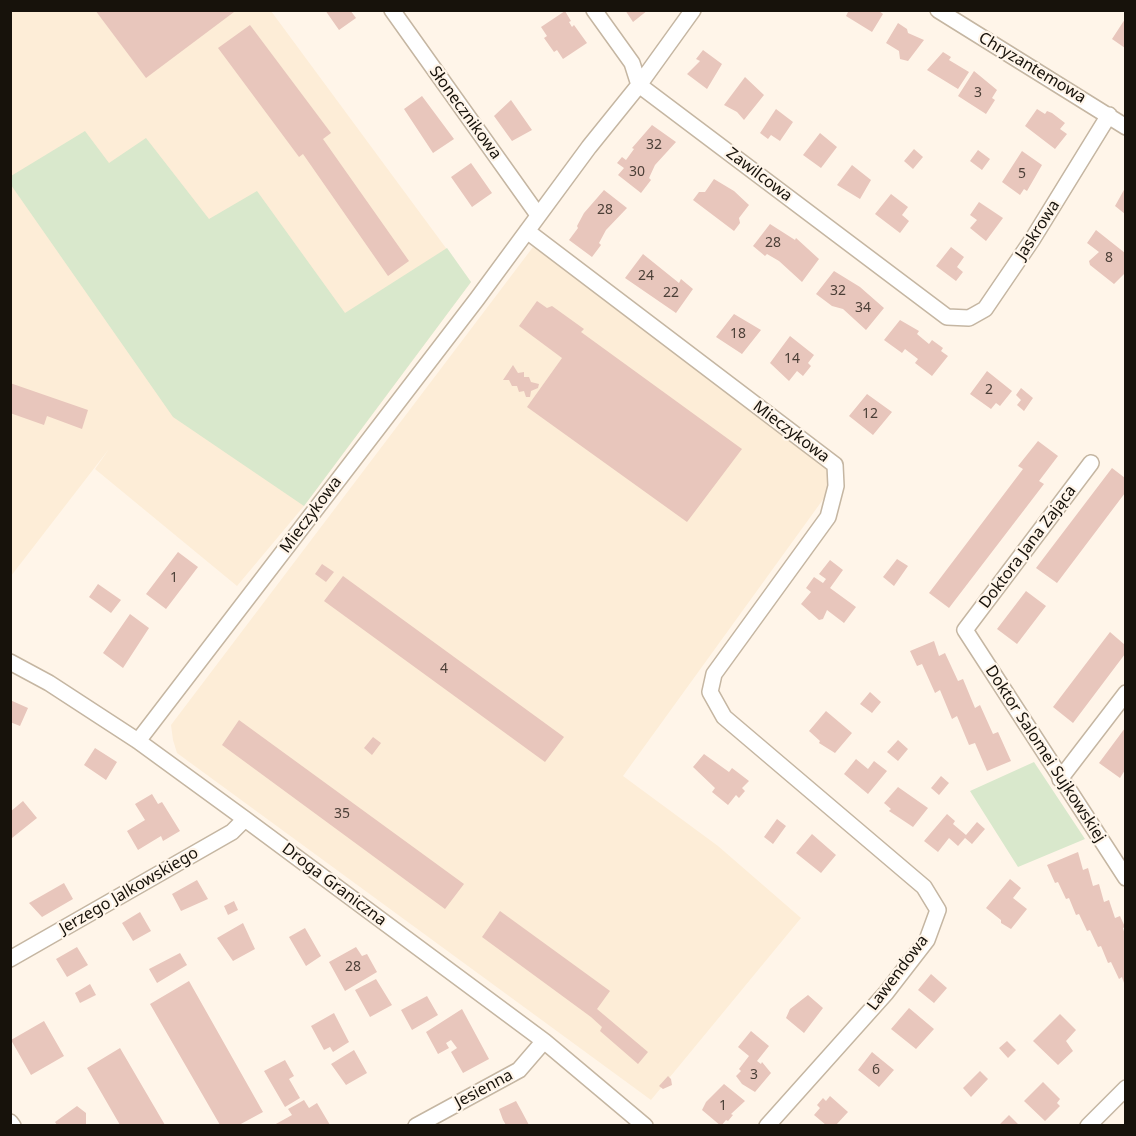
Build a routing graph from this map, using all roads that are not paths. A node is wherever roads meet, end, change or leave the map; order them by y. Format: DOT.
graph roads {
  1 [pos="392,10"];
  2 [pos="594,10"];
  3 [pos="693,10"];
  4 [pos="938,10"];
  5 [pos="639,85"];
  6 [pos="1110,115"];
  7 [pos="1125,127"];
  8 [pos="538,215"];
  9 [pos="527,231"];
  10 [pos="947,317"];
  11 [pos="1091,463"];
  12 [pos="965,630"];
  13 [pos="10,662"];
  14 [pos="1125,693"];
  15 [pos="138,741"];
  16 [pos="1060,779"];
  17 [pos="821,800"];
  18 [pos="245,819"];
  19 [pos="1125,878"];
  20 [pos="10,959"];
  21 [pos="544,1041"];
  22 [pos="1125,1088"];
  23 [pos="10,1122"];
  24 [pos="13,1125"];
  25 [pos="416,1125"];
  26 [pos="645,1125"];
  27 [pos="767,1125"];
  28 [pos="1088,1125"];
  1 -- 8 [label="street, Słonecznikowa"];
  2 -- 5 [label="street"];
  3 -- 5 [label="street, Mieczykowa"];
  4 -- 6 [label="street, Chryzantemowa"];
  5 -- 8 [label="street, Mieczykowa"];
  5 -- 10 [label="street, Zawilcowa"];
  6 -- 7 [label="street, Chryzantemowa"];
  6 -- 10 [label="street, Jaskrowa"];
  8 -- 9 [label="street, Mieczykowa"];
  9 -- 15 [label="street, Mieczykowa"];
  9 -- 17 [label="street, Mieczykowa"];
  11 -- 12 [label="street, Doktora Jana Zająca"];
  12 -- 16 [label="street, Doktor Salomei Sujkowskiej"];
  13 -- 15 [label="street, Droga Graniczna"];
  14 -- 16 [label="street"];
  15 -- 18 [label="street, Droga Graniczna"];
  16 -- 19 [label="street, Doktor Salomei Sujkowskiej"];
  17 -- 27 [label="street, Lawendowa"];
  18 -- 20 [label="street, Jerzego Jalkowskiego"];
  18 -- 21 [label="street, Droga Graniczna"];
  21 -- 25 [label="street, Jesienna"];
  21 -- 26 [label="street, Droga Graniczna"];
  22 -- 28 [label="street"];
  23 -- 24 [label="street"];
}
